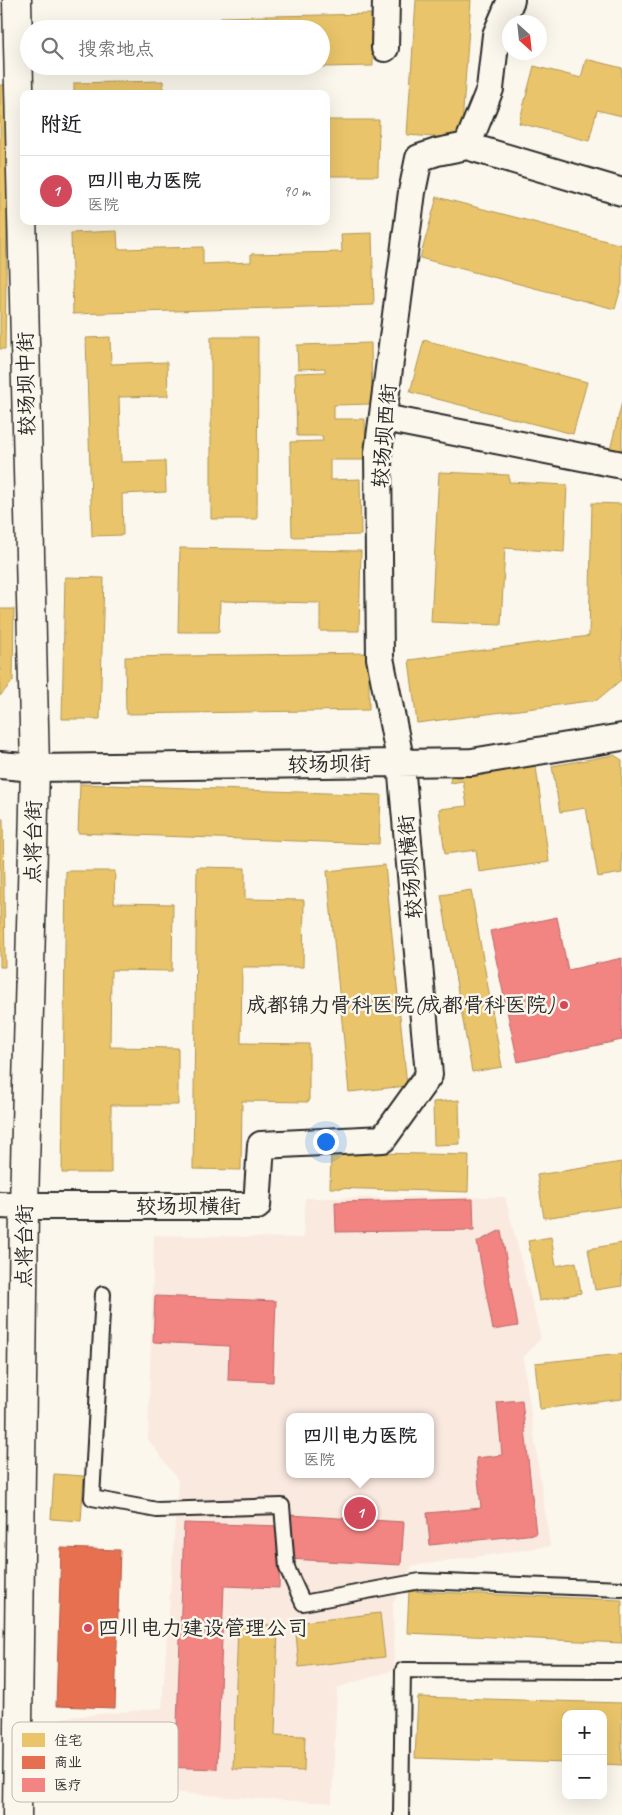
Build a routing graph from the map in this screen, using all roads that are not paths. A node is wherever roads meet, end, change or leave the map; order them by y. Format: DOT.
graph roads {
  1 [pos="17,0"];
  2 [pos="386,0"];
  3 [pos="511,0"];
  4 [pos="385,48"];
  5 [pos="9,63"];
  6 [pos="467,146"];
  7 [pos="622,192"];
  8 [pos="384,418"];
  9 [pos="622,465"];
  10 [pos="622,737"];
  11 [pos="401,764"];
  12 [pos="0,765"];
  13 [pos="35,768"];
  14 [pos="12,1206"];
  15 [pos="103,1294"];
  16 [pos="622,1589"];
  17 [pos="622,1671"];
  18 [pos="16,1722"];
  19 [pos="17,1802"];
  20 [pos="17,1815"];
  21 [pos="401,1815"];
  1 -- 5 [label="street, 较场坝中街"];
  2 -- 4 [label="street"];
  3 -- 6 [label="street"];
  5 -- 13 [label="street, 较场坝中街"];
  6 -- 7 [label="street"];
  6 -- 8 [label="street, 较场坝西街"];
  8 -- 9 [label="street"];
  8 -- 11 [label="street, 较场坝西街"];
  10 -- 11 [label="street, 较场坝街"];
  11 -- 13 [label="street, 较场坝街"];
  11 -- 14 [label="street, 较场坝横街"];
  12 -- 13 [label="street, 较场坝街"];
  13 -- 14 [label="street, 点将台街"];
  14 -- 18 [label="street, 点将台街"];
  15 -- 16 [label="lane"];
  17 -- 21 [label="lane"];
  19 -- 20 [label="street, 点将台街"];
}
